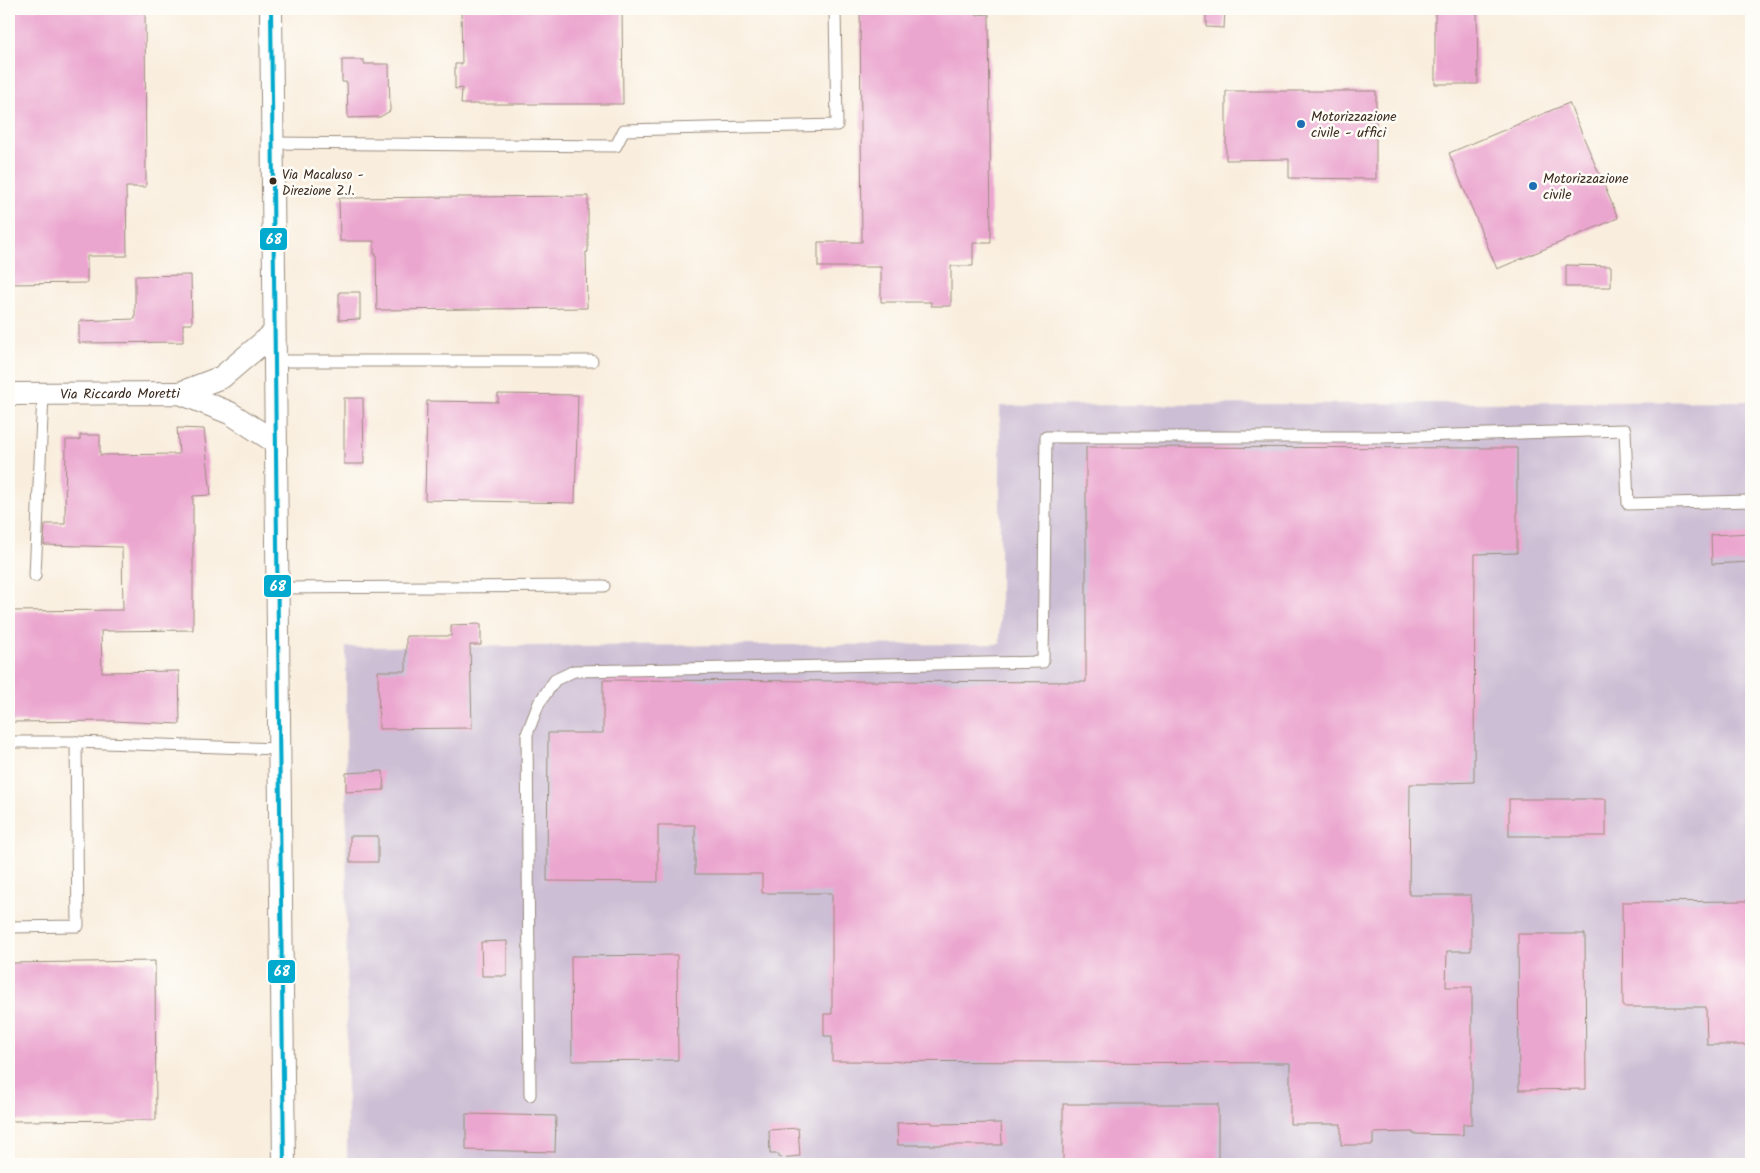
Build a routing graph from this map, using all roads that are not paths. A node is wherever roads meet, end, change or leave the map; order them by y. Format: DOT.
graph roads {
  1 [pos="271,9"];
  2 [pos="835,9"];
  3 [pos="272,143"];
  4 [pos="274,333"];
  5 [pos="592,361"];
  6 [pos="274,362"];
  7 [pos="9,394"];
  8 [pos="43,394"];
  9 [pos="180,394"];
  10 [pos="275,442"];
  11 [pos="1751,501"];
  12 [pos="35,576"];
  13 [pos="604,586"];
  14 [pos="277,588"];
  15 [pos="9,742"];
  16 [pos="76,742"];
  17 [pos="279,749"];
  18 [pos="9,927"];
  19 [pos="530,1095"];
  20 [pos="284,1164"];
  1 -- 3 [label="street"];
  2 -- 3 [label="lane"];
  3 -- 4 [label="street"];
  4 -- 6 [label="street"];
  4 -- 9 [label="street"];
  5 -- 6 [label="lane"];
  6 -- 10 [label="street"];
  7 -- 8 [label="street, Via Riccardo Moretti"];
  8 -- 9 [label="street, Via Riccardo Moretti"];
  8 -- 12 [label="lane, Via Riccardo Moretti"];
  9 -- 10 [label="street, Via Riccardo Moretti"];
  10 -- 14 [label="street"];
  11 -- 19 [label="lane"];
  13 -- 14 [label="lane"];
  14 -- 17 [label="street"];
  15 -- 16 [label="lane"];
  16 -- 17 [label="lane"];
  16 -- 18 [label="lane"];
  17 -- 20 [label="street"];
}
